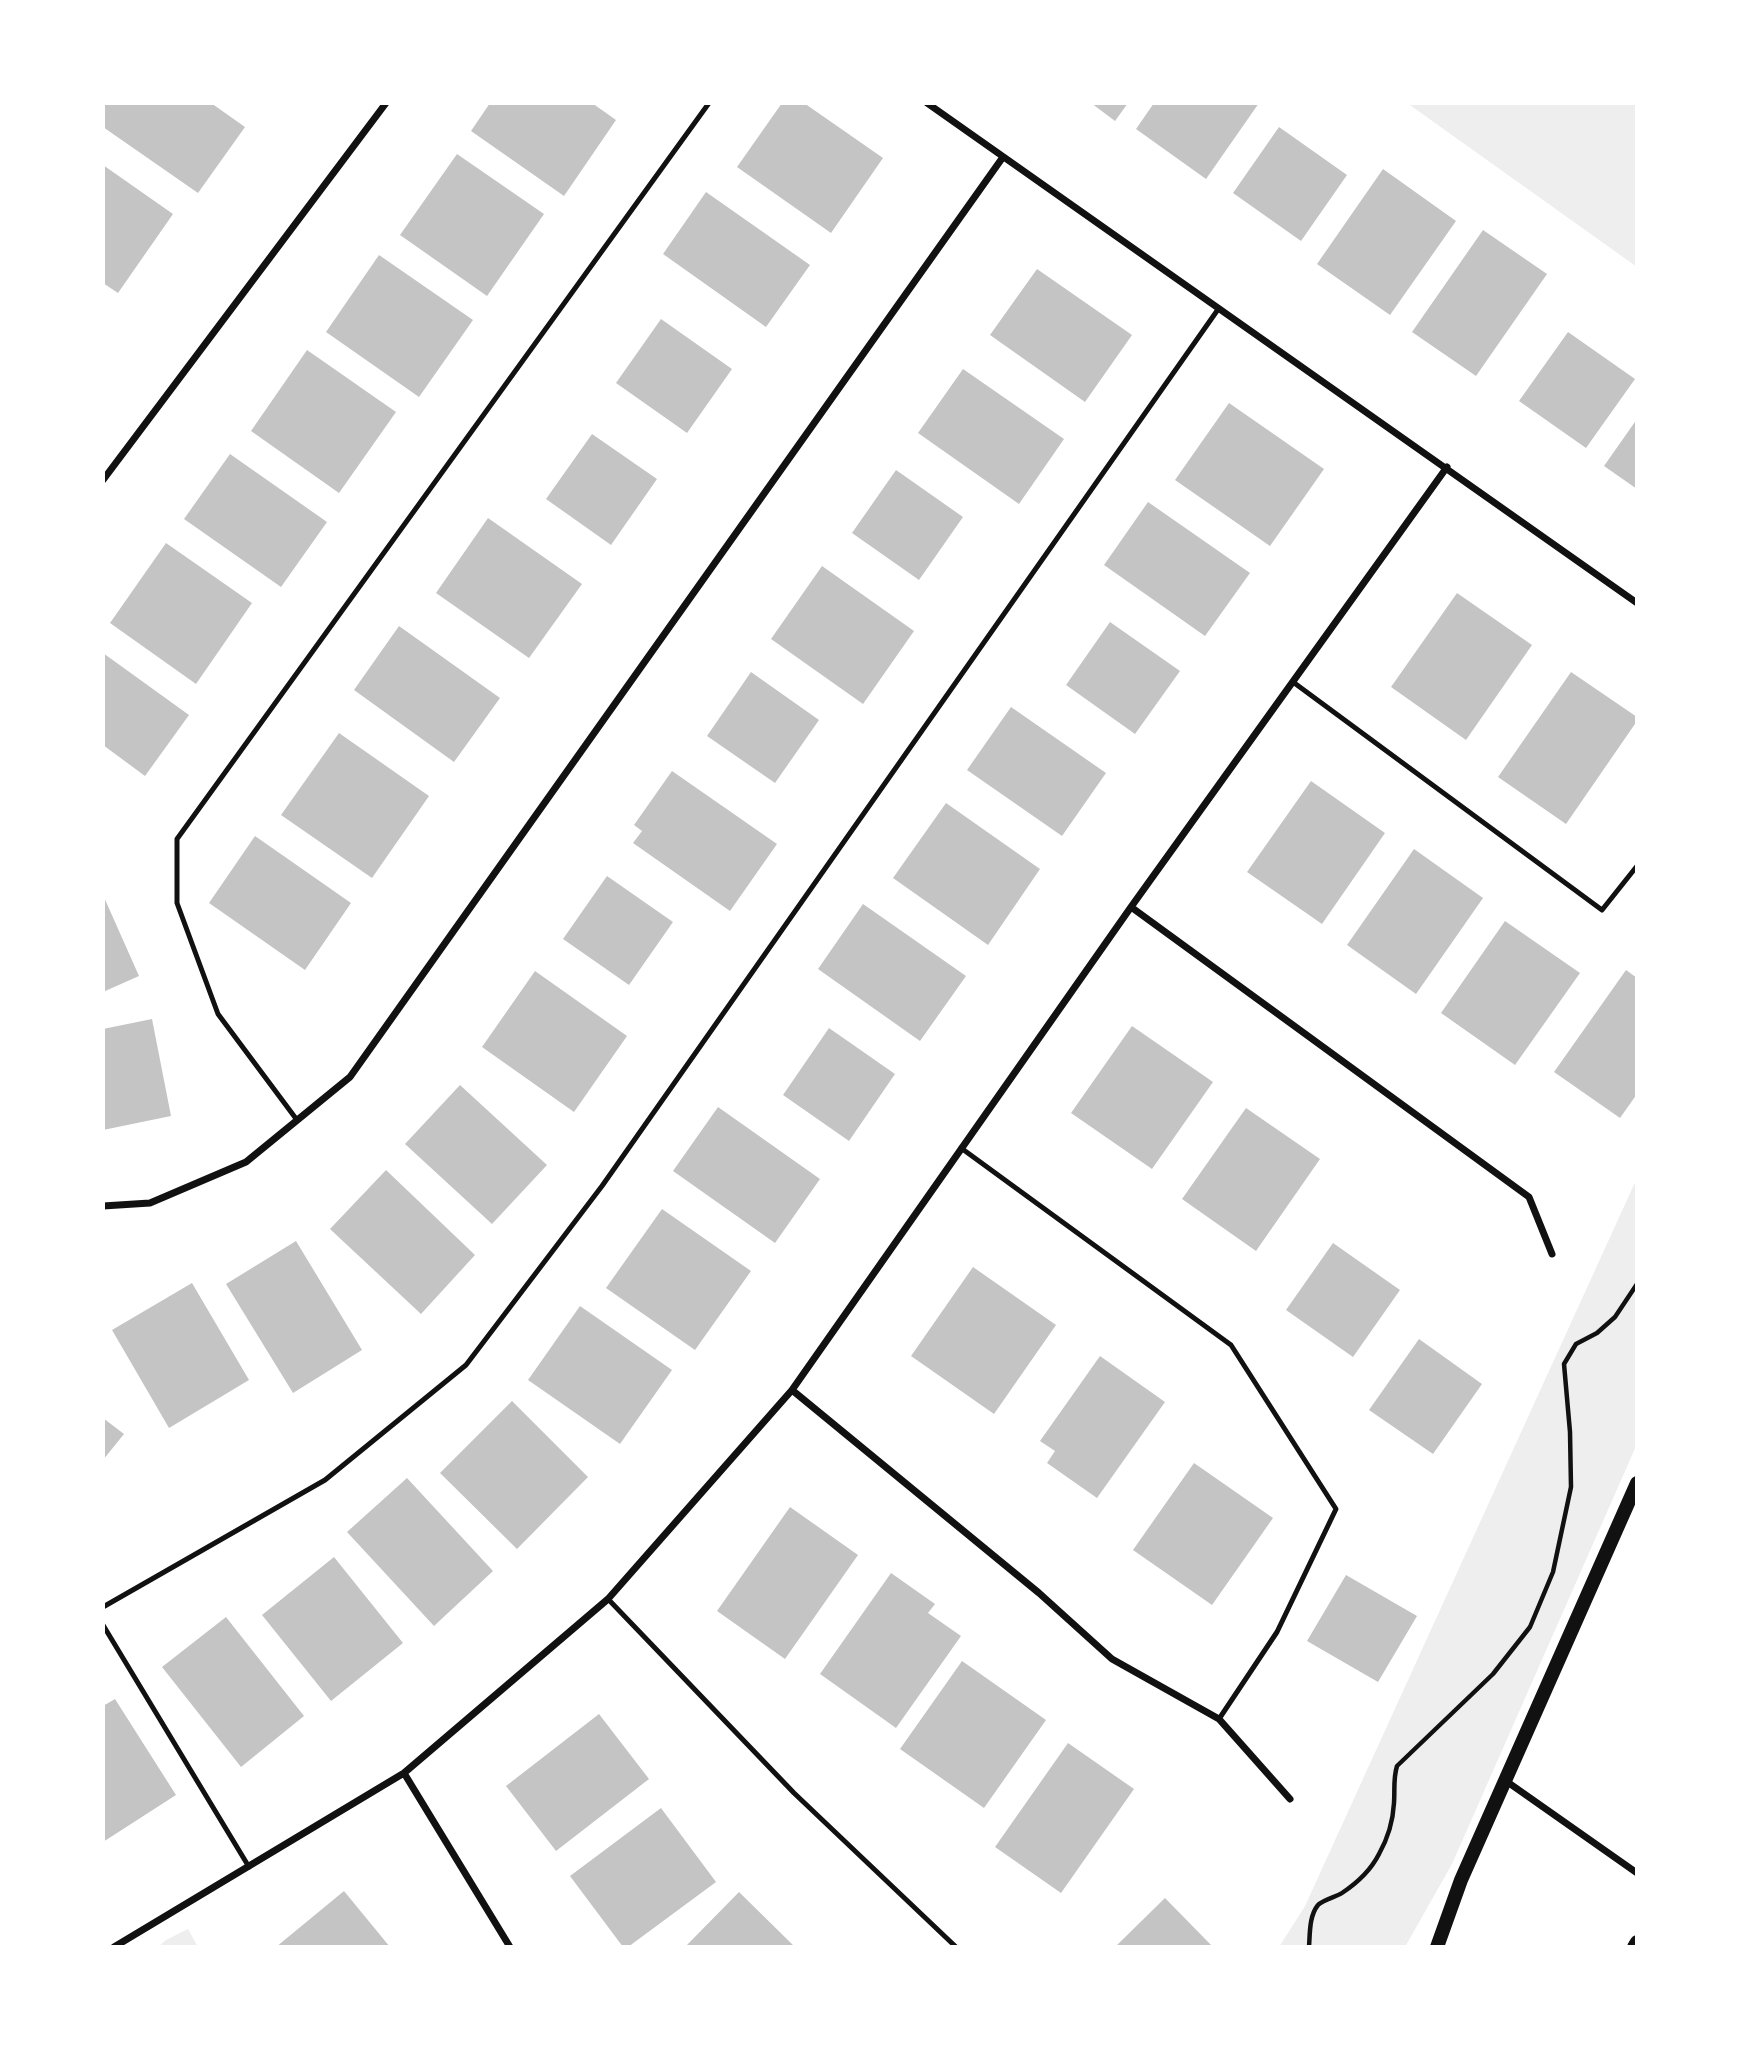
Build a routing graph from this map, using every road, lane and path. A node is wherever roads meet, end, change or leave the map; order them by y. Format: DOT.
graph roads {
  1 [pos="386,103"];
  2 [pos="709,103"];
  3 [pos="927,103"];
  4 [pos="1003,157"];
  5 [pos="1219,308"];
  6 [pos="1447,467"];
  7 [pos="103,480"];
  8 [pos="1637,603"];
  9 [pos="1293,682"];
  10 [pos="1637,866"];
  11 [pos="1131,907"];
  12 [pos="297,1120"];
  13 [pos="961,1149"];
  14 [pos="103,1206"];
  15 [pos="1552,1254"];
  16 [pos="1637,1283"];
  17 [pos="792,1390"];
  18 [pos="1637,1483"];
  19 [pos="608,1599"];
  20 [pos="103,1607"];
  21 [pos="103,1626"];
  22 [pos="1219,1719"];
  23 [pos="404,1773"];
  24 [pos="1506,1781"];
  25 [pos="1290,1799"];
  26 [pos="249,1867"];
  27 [pos="1637,1873"];
  28 [pos="1637,1942"];
  29 [pos="114,1947"];
  30 [pos="510,1947"];
  31 [pos="956,1947"];
  32 [pos="1309,1947"];
  33 [pos="1437,1947"];
  34 [pos="1634,1947"];
  1 -- 7 [label="street"];
  2 -- 12 [label="lane"];
  3 -- 4 [label="street"];
  4 -- 5 [label="street"];
  4 -- 12 [label="street"];
  5 -- 6 [label="street"];
  5 -- 20 [label="lane"];
  6 -- 8 [label="street"];
  6 -- 9 [label="street"];
  9 -- 10 [label="lane"];
  9 -- 11 [label="street"];
  11 -- 13 [label="street"];
  11 -- 15 [label="street"];
  12 -- 14 [label="street"];
  13 -- 17 [label="street"];
  13 -- 22 [label="lane"];
  16 -- 32 [label="path"];
  17 -- 19 [label="street"];
  17 -- 22 [label="street"];
  18 -- 24 [label="main road"];
  19 -- 23 [label="street"];
  19 -- 31 [label="lane"];
  21 -- 26 [label="lane"];
  22 -- 25 [label="street"];
  23 -- 26 [label="street"];
  23 -- 30 [label="street"];
  24 -- 27 [label="street"];
  24 -- 33 [label="main road"];
  26 -- 29 [label="street"];
  28 -- 34 [label="main road"];
}
